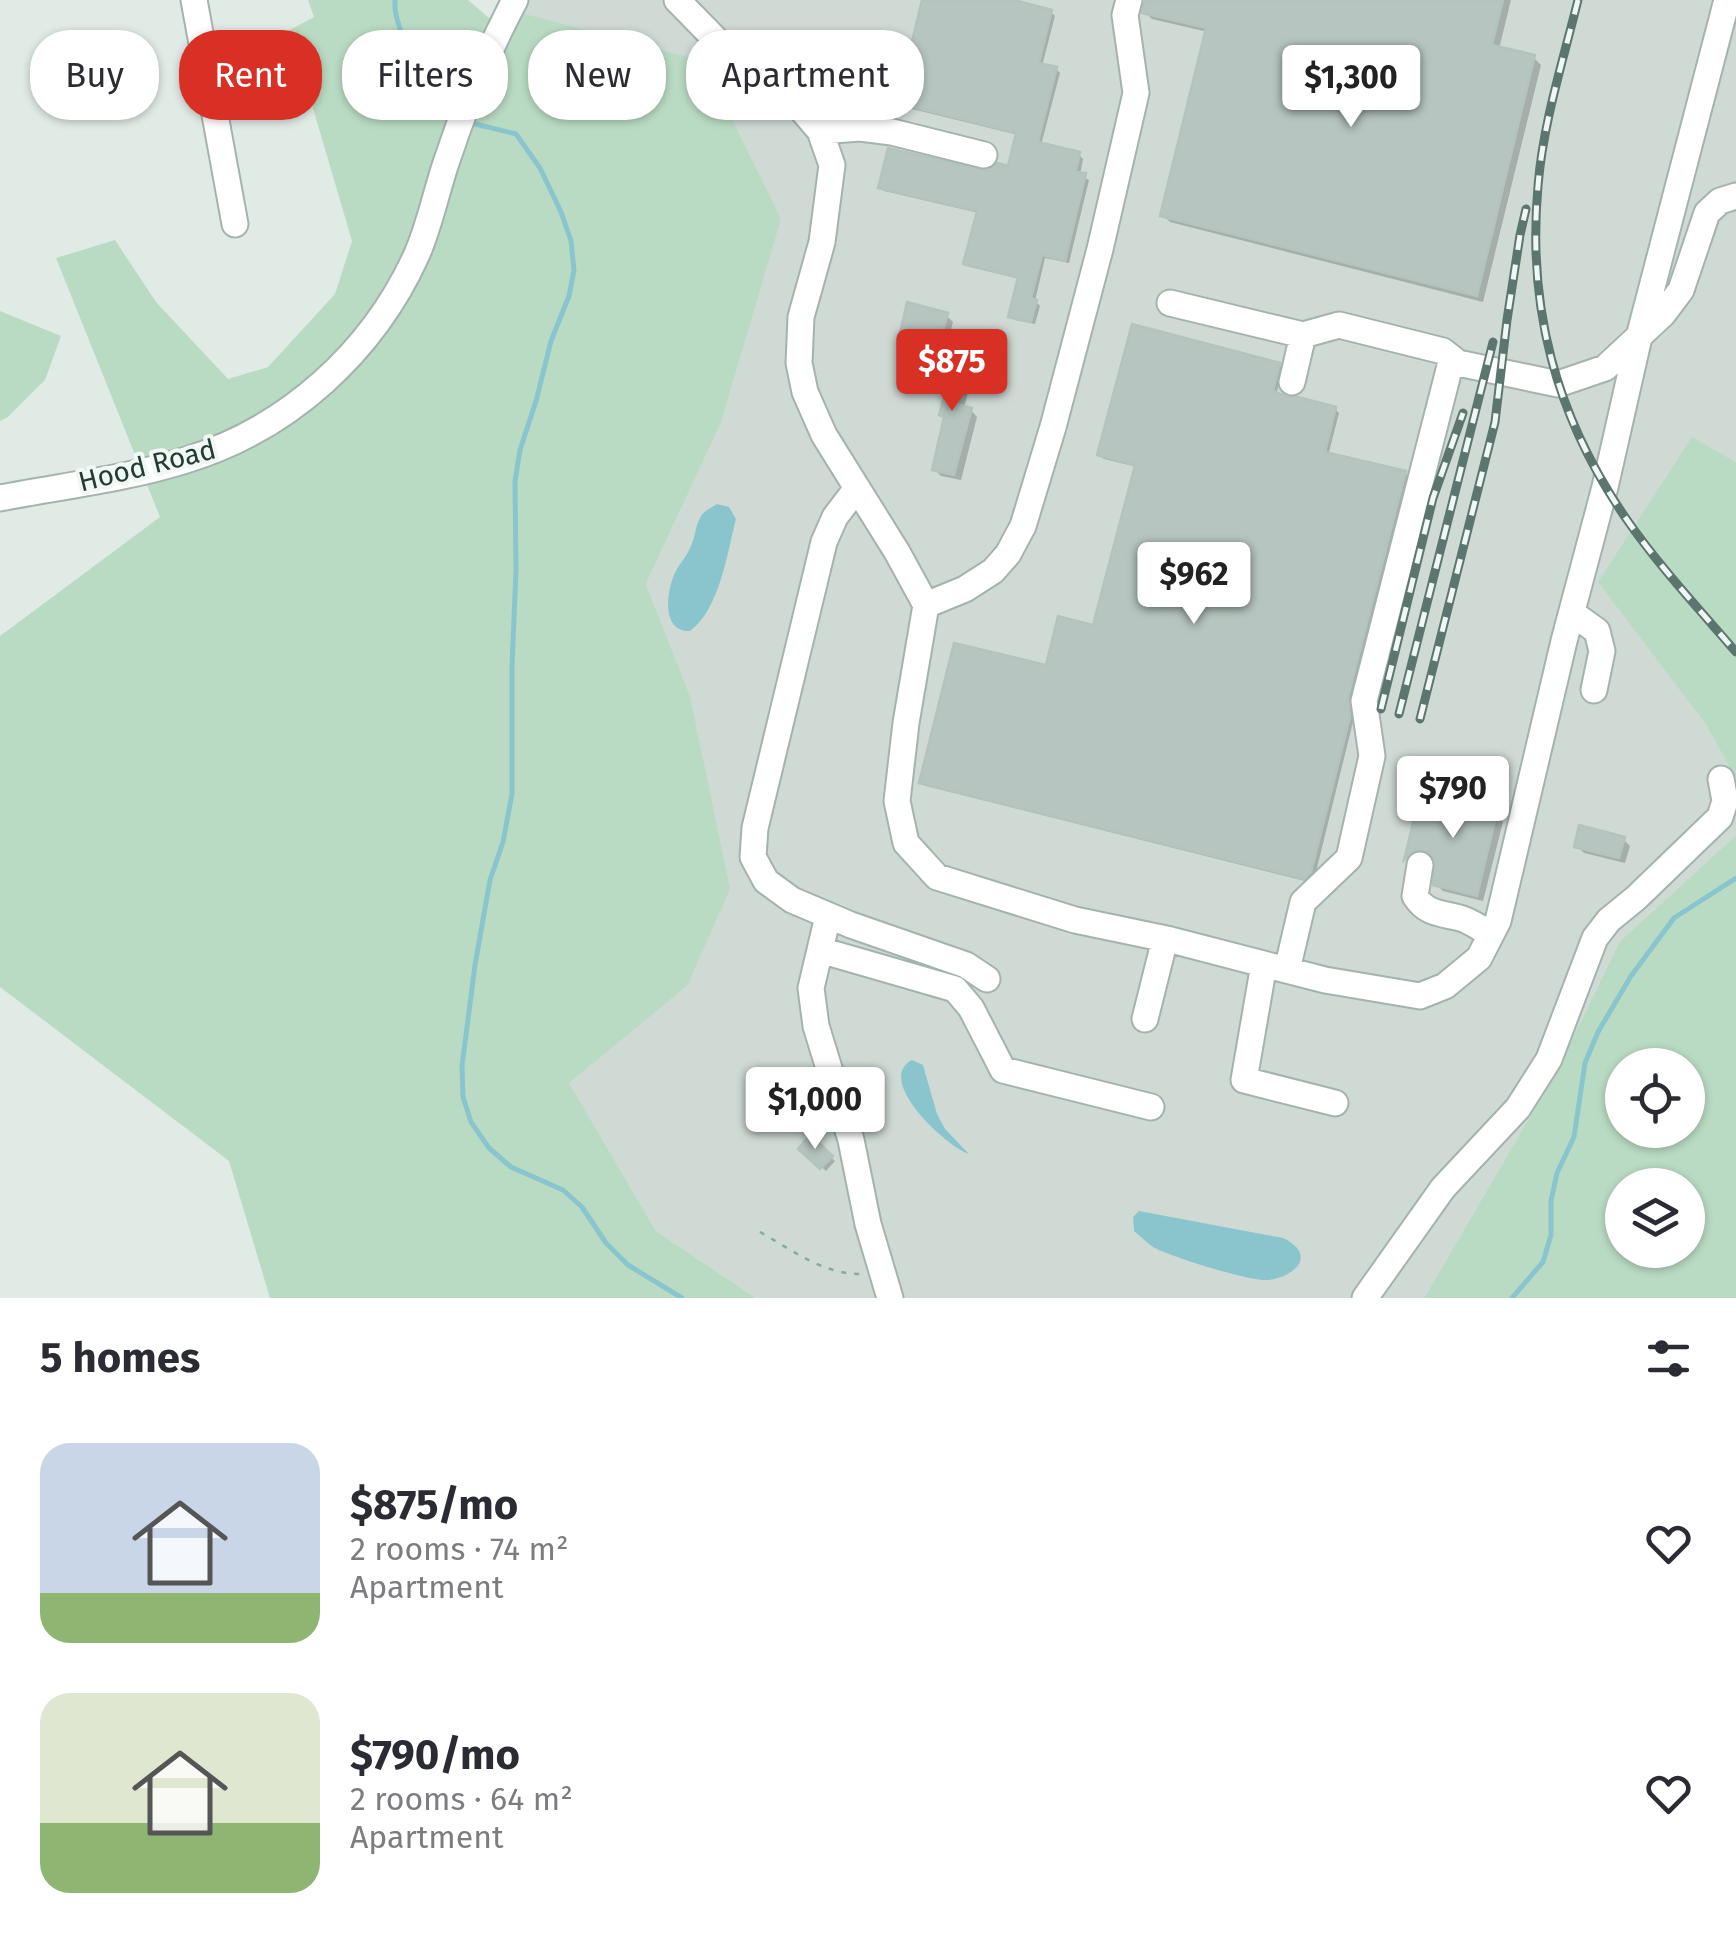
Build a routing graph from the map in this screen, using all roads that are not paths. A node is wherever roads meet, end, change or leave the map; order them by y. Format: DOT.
graph roads {
  1 [pos="194,0"];
  2 [pos="516,0"];
  3 [pos="677,0"];
  4 [pos="1129,0"];
  5 [pos="1727,0"];
  6 [pos="820,131"];
  7 [pos="984,155"];
  8 [pos="1736,196"];
  9 [pos="235,224"];
  10 [pos="1170,303"];
  11 [pos="1303,336"];
  12 [pos="1640,337"];
  13 [pos="1452,358"];
  14 [pos="1292,382"];
  15 [pos="858,488"];
  16 [pos="0,498"];
  17 [pos="926,605"];
  18 [pos="1572,613"];
  19 [pos="1594,690"];
  20 [pos="1721,779"];
  21 [pos="1420,865"];
  22 [pos="828,916"];
  23 [pos="1491,934"];
  24 [pos="1166,938"];
  25 [pos="820,950"];
  26 [pos="1275,967"];
  27 [pos="987,979"];
  28 [pos="1146,1019"];
  29 [pos="1335,1103"];
  30 [pos="1152,1107"];
  31 [pos="890,1298"];
  32 [pos="1364,1298"];
  1 -- 9 [label="street"];
  2 -- 16 [label="street, Hood Road"];
  3 -- 6 [label="street"];
  4 -- 17 [label="street"];
  5 -- 12 [label="street"];
  6 -- 7 [label="street"];
  6 -- 15 [label="street"];
  8 -- 12 [label="street"];
  10 -- 11 [label="street"];
  11 -- 13 [label="street"];
  11 -- 14 [label="street"];
  12 -- 13 [label="street"];
  12 -- 18 [label="street"];
  13 -- 26 [label="street"];
  15 -- 17 [label="street"];
  15 -- 22 [label="street"];
  17 -- 24 [label="street"];
  18 -- 19 [label="street"];
  18 -- 23 [label="street"];
  20 -- 32 [label="street"];
  21 -- 23 [label="street"];
  22 -- 25 [label="street"];
  22 -- 27 [label="street"];
  23 -- 26 [label="street"];
  24 -- 26 [label="street"];
  24 -- 28 [label="street"];
  25 -- 30 [label="street"];
  25 -- 31 [label="street"];
  26 -- 29 [label="street"];
}
